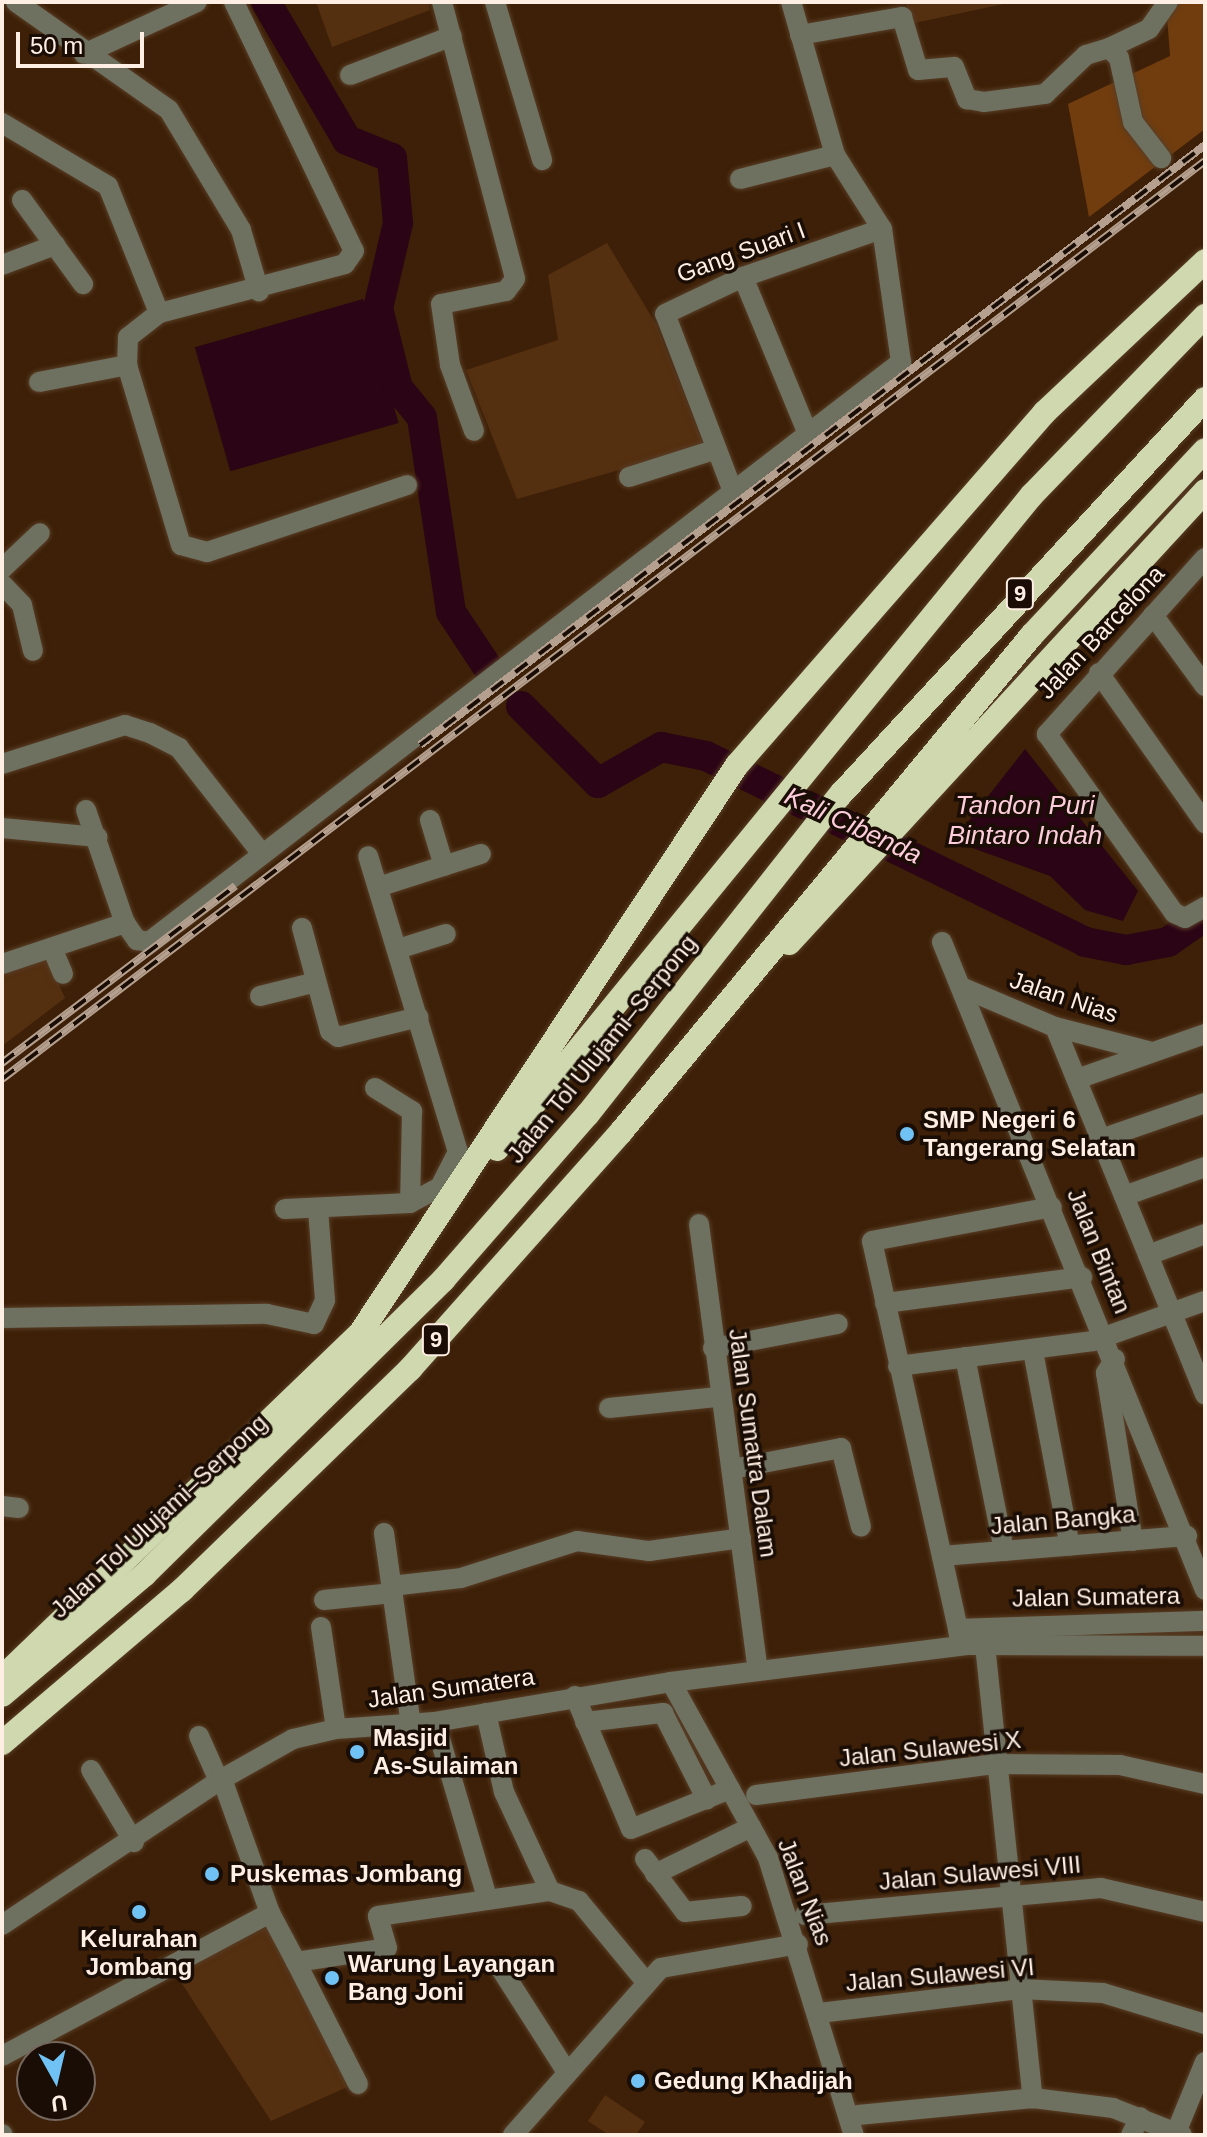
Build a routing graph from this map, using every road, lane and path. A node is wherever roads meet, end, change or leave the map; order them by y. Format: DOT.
graph roads {
  1 [pos="9,2"];
  2 [pos="16,2"];
  3 [pos="197,2"];
  4 [pos="234,2"];
  5 [pos="442,2"];
  6 [pos="495,2"];
  7 [pos="791,2"];
  8 [pos="1168,2"];
  9 [pos="2,9"];
  10 [pos="800,35"];
  11 [pos="452,36"];
  12 [pos="1102,49"];
  13 [pos="84,54"];
  14 [pos="350,75"];
  15 [pos="2,123"];
  16 [pos="835,155"];
  17 [pos="1161,158"];
  18 [pos="542,160"];
  19 [pos="740,179"];
  20 [pos="22,200"];
  21 [pos="882,229"];
  22 [pos="55,245"];
  23 [pos="1205,261"];
  24 [pos="2,265"];
  25 [pos="743,277"];
  26 [pos="83,284"];
  27 [pos="259,291"];
  28 [pos="159,313"];
  29 [pos="1205,316"];
  30 [pos="127,365"];
  31 [pos="39,382"];
  32 [pos="1205,399"];
  33 [pos="474,431"];
  34 [pos="808,434"];
  35 [pos="714,450"];
  36 [pos="1205,450"];
  37 [pos="629,477"];
  38 [pos="407,485"];
  39 [pos="732,489"];
  40 [pos="1205,491"];
  41 [pos="40,533"];
  42 [pos="1205,558"];
  43 [pos="2,569"];
  44 [pos="2,584"];
  45 [pos="1153,615"];
  46 [pos="33,651"];
  47 [pos="1099,673"];
  48 [pos="1205,686"];
  49 [pos="2,764"];
  50 [pos="86,810"];
  51 [pos="430,820"];
  52 [pos="1205,823"];
  53 [pos="2,828"];
  54 [pos="98,837"];
  55 [pos="262,854"];
  56 [pos="481,854"];
  57 [pos="368,856"];
  58 [pos="444,866"];
  59 [pos="378,887"];
  60 [pos="826,892"];
  61 [pos="1200,910"];
  62 [pos="125,923"];
  63 [pos="302,928"];
  64 [pos="446,934"];
  65 [pos="942,942"];
  66 [pos="52,948"];
  67 [pos="398,949"];
  68 [pos="2,964"];
  69 [pos="63,974"];
  70 [pos="316,982"];
  71 [pos="961,987"];
  72 [pos="260,996"];
  73 [pos="419,1017"];
  74 [pos="1055,1027"];
  75 [pos="1205,1034"];
  76 [pos="1152,1052"];
  77 [pos="1077,1079"];
  78 [pos="375,1088"];
  79 [pos="1205,1103"];
  80 [pos="1101,1139"];
  81 [pos="1205,1167"];
  82 [pos="1124,1196"];
  83 [pos="410,1203"];
  84 [pos="1052,1207"];
  85 [pos="285,1209"];
  86 [pos="318,1209"];
  87 [pos="439,1222"];
  88 [pos="699,1224"];
  89 [pos="1205,1234"];
  90 [pos="1148,1255"];
  91 [pos="1082,1277"];
  92 [pos="1205,1301"];
  93 [pos="885,1303"];
  94 [pos="1172,1314"];
  95 [pos="2,1318"];
  96 [pos="838,1324"];
  97 [pos="1106,1338"];
  98 [pos="713,1348"];
  99 [pos="1033,1351"];
  100 [pos="965,1357"];
  101 [pos="1115,1359"];
  102 [pos="898,1366"];
  103 [pos="1205,1395"];
  104 [pos="718,1397"];
  105 [pos="609,1408"];
  106 [pos="732,1469"];
  107 [pos="861,1527"];
  108 [pos="384,1533"];
  109 [pos="741,1538"];
  110 [pos="1194,1539"];
  111 [pos="1133,1541"];
  112 [pos="1070,1546"];
  113 [pos="1004,1551"];
  114 [pos="942,1556"];
  115 [pos="392,1590"];
  116 [pos="1205,1590"];
  117 [pos="324,1600"];
  118 [pos="1205,1621"];
  119 [pos="321,1627"];
  120 [pos="959,1637"];
  121 [pos="985,1645"];
  122 [pos="1205,1646"];
  123 [pos="758,1670"];
  124 [pos="2,1678"];
  125 [pos="671,1682"];
  126 [pos="2,1695"];
  127 [pos="575,1696"];
  128 [pos="486,1713"];
  129 [pos="435,1722"];
  130 [pos="585,1722"];
  131 [pos="411,1724"];
  132 [pos="336,1729"];
  133 [pos="199,1736"];
  134 [pos="2,1743"];
  135 [pos="994,1764"];
  136 [pos="91,1770"];
  137 [pos="221,1780"];
  138 [pos="1205,1784"];
  139 [pos="730,1789"];
  140 [pos="756,1795"];
  141 [pos="707,1800"];
  142 [pos="751,1827"];
  143 [pos="134,1842"];
  144 [pos="550,1891"];
  145 [pos="1011,1893"];
  146 [pos="487,1897"];
  147 [pos="742,1906"];
  148 [pos="1205,1912"];
  149 [pos="270,1913"];
  150 [pos="805,1915"];
  151 [pos="2,1925"];
  152 [pos="798,1944"];
  153 [pos="296,1962"];
  154 [pos="501,1969"];
  155 [pos="646,1982"];
  156 [pos="1020,1989"];
  157 [pos="819,2013"];
  158 [pos="1205,2024"];
  159 [pos="2,2056"];
  160 [pos="1205,2062"];
  161 [pos="565,2069"];
  162 [pos="358,2084"];
  163 [pos="1033,2098"];
  164 [pos="1136,2126"];
  165 [pos="854,2130"];
  166 [pos="1174,2130"];
  167 [pos="513,2135"];
  1 -- 9 [label="street"];
  2 -- 13 [label="street"];
  3 -- 13 [label="street"];
  4 -- 27 [label="street"];
  5 -- 11 [label="street"];
  6 -- 18 [label="street"];
  7 -- 10 [label="street"];
  8 -- 12 [label="street"];
  10 -- 12 [label="street"];
  10 -- 16 [label="street"];
  11 -- 14 [label="street"];
  11 -- 33 [label="street"];
  12 -- 17 [label="street"];
  13 -- 27 [label="street"];
  15 -- 28 [label="street"];
  16 -- 19 [label="street"];
  16 -- 21 [label="street"];
  20 -- 22 [label="street"];
  21 -- 25 [label="street, Gang Suari I"];
  21 -- 34 [label="street"];
  22 -- 24 [label="street"];
  22 -- 26 [label="street"];
  23 -- 87 [label="highway"];
  25 -- 34 [label="street"];
  25 -- 35 [label="street, Gang Suari I"];
  27 -- 28 [label="street"];
  28 -- 30 [label="street"];
  29 -- 87 [label="highway"];
  30 -- 31 [label="street"];
  30 -- 38 [label="street"];
  32 -- 126 [label="highway, Jalan Tol Ulujami–Serpong / 9"];
  34 -- 39 [label="street"];
  35 -- 37 [label="street"];
  35 -- 39 [label="street, Gang Suari I"];
  36 -- 60 [label="highway, 9"];
  39 -- 55 [label="street"];
  40 -- 60 [label="highway"];
  41 -- 43 [label="street"];
  42 -- 45 [label="street, Jalan Barcelona"];
  44 -- 46 [label="street"];
  45 -- 47 [label="street, Jalan Barcelona"];
  45 -- 48 [label="street"];
  47 -- 52 [label="street"];
  47 -- 61 [label="street, Jalan Barcelona"];
  49 -- 55 [label="street"];
  50 -- 54 [label="street"];
  51 -- 58 [label="street"];
  53 -- 54 [label="street"];
  54 -- 62 [label="street"];
  55 -- 62 [label="street"];
  56 -- 58 [label="street"];
  57 -- 59 [label="street"];
  58 -- 59 [label="street"];
  59 -- 67 [label="street"];
  60 -- 134 [label="highway, 9"];
  62 -- 66 [label="street"];
  63 -- 70 [label="street"];
  64 -- 67 [label="street"];
  65 -- 71 [label="street, Jalan Bintan"];
  66 -- 68 [label="street"];
  66 -- 69 [label="street"];
  67 -- 73 [label="street"];
  70 -- 72 [label="street"];
  70 -- 73 [label="street"];
  71 -- 74 [label="street, Jalan Nias"];
  71 -- 84 [label="street, Jalan Bintan"];
  73 -- 83 [label="street"];
  74 -- 76 [label="street, Jalan Nias"];
  74 -- 77 [label="street"];
  75 -- 76 [label="street"];
  76 -- 77 [label="street"];
  77 -- 80 [label="street"];
  78 -- 83 [label="street"];
  79 -- 80 [label="street"];
  80 -- 82 [label="street"];
  81 -- 82 [label="street"];
  82 -- 90 [label="street"];
  83 -- 86 [label="street"];
  84 -- 91 [label="street, Jalan Bintan"];
  84 -- 93 [label="street"];
  85 -- 86 [label="street"];
  86 -- 95 [label="street"];
  87 -- 124 [label="highway"];
  88 -- 98 [label="street, Jalan Sumatra Dalam"];
  89 -- 90 [label="street"];
  90 -- 94 [label="street"];
  91 -- 93 [label="street"];
  91 -- 97 [label="street, Jalan Bintan"];
  92 -- 94 [label="street"];
  93 -- 102 [label="street"];
  94 -- 97 [label="street"];
  94 -- 103 [label="street"];
  96 -- 98 [label="street"];
  97 -- 99 [label="street"];
  97 -- 101 [label="street, Jalan Bintan"];
  98 -- 104 [label="street, Jalan Sumatra Dalam"];
  99 -- 100 [label="street"];
  99 -- 112 [label="street"];
  100 -- 102 [label="street"];
  100 -- 113 [label="street"];
  101 -- 110 [label="street, Jalan Bintan"];
  101 -- 111 [label="street"];
  102 -- 114 [label="street"];
  104 -- 105 [label="street"];
  104 -- 106 [label="street, Jalan Sumatra Dalam"];
  106 -- 107 [label="street"];
  106 -- 109 [label="street, Jalan Sumatra Dalam"];
  108 -- 115 [label="street"];
  109 -- 115 [label="street"];
  109 -- 123 [label="street, Jalan Sumatra Dalam"];
  110 -- 111 [label="street, Jalan Bangka"];
  110 -- 116 [label="street, Jalan Bintan"];
  111 -- 112 [label="street, Jalan Bangka"];
  112 -- 113 [label="street, Jalan Bangka"];
  113 -- 114 [label="street, Jalan Bangka"];
  114 -- 120 [label="street"];
  115 -- 117 [label="street"];
  115 -- 131 [label="street"];
  118 -- 120 [label="street, Jalan Sumatera"];
  119 -- 132 [label="street"];
  120 -- 121 [label="street, Jalan Sumatera"];
  120 -- 123 [label="street, Jalan Sumatera"];
  121 -- 122 [label="street, Jalan Sumatera"];
  121 -- 135 [label="street"];
  123 -- 125 [label="street, Jalan Sumatera"];
  125 -- 127 [label="street, Jalan Sumatera"];
  125 -- 139 [label="street, Jalan Nias"];
  127 -- 128 [label="street, Jalan Sumatera"];
  127 -- 130 [label="street"];
  128 -- 129 [label="street, Jalan Sumatera"];
  128 -- 144 [label="street"];
  129 -- 131 [label="street, Jalan Sumatera"];
  129 -- 146 [label="street"];
  130 -- 141 [label="street"];
  130 -- 141 [label="street"];
  131 -- 132 [label="street, Jalan Sumatera"];
  132 -- 137 [label="street, Jalan Sumatera"];
  133 -- 137 [label="street"];
  135 -- 138 [label="street, Jalan Sulawesi X"];
  135 -- 140 [label="street, Jalan Sulawesi X"];
  135 -- 145 [label="street"];
  136 -- 143 [label="street"];
  137 -- 143 [label="street, Jalan Sumatera"];
  137 -- 149 [label="street"];
  139 -- 141 [label="street"];
  139 -- 142 [label="street, Jalan Nias"];
  142 -- 147 [label="street"];
  142 -- 152 [label="street, Jalan Nias"];
  143 -- 151 [label="street, Jalan Sumatera"];
  144 -- 146 [label="street"];
  144 -- 155 [label="street"];
  145 -- 148 [label="street, Jalan Sulawesi VIII"];
  145 -- 150 [label="street, Jalan Sulawesi VIII"];
  145 -- 156 [label="street"];
  146 -- 153 [label="street"];
  149 -- 153 [label="street"];
  149 -- 159 [label="street"];
  152 -- 155 [label="street"];
  152 -- 157 [label="street, Jalan Nias"];
  153 -- 162 [label="street"];
  154 -- 161 [label="street"];
  155 -- 161 [label="street"];
  156 -- 157 [label="street, Jalan Sulawesi VI"];
  156 -- 158 [label="street, Jalan Sulawesi VI"];
  156 -- 163 [label="street"];
  157 -- 165 [label="street, Jalan Nias"];
  160 -- 166 [label="street"];
  161 -- 167 [label="street"];
  163 -- 164 [label="street"];
  163 -- 165 [label="street"];
  164 -- 166 [label="street"];
}
